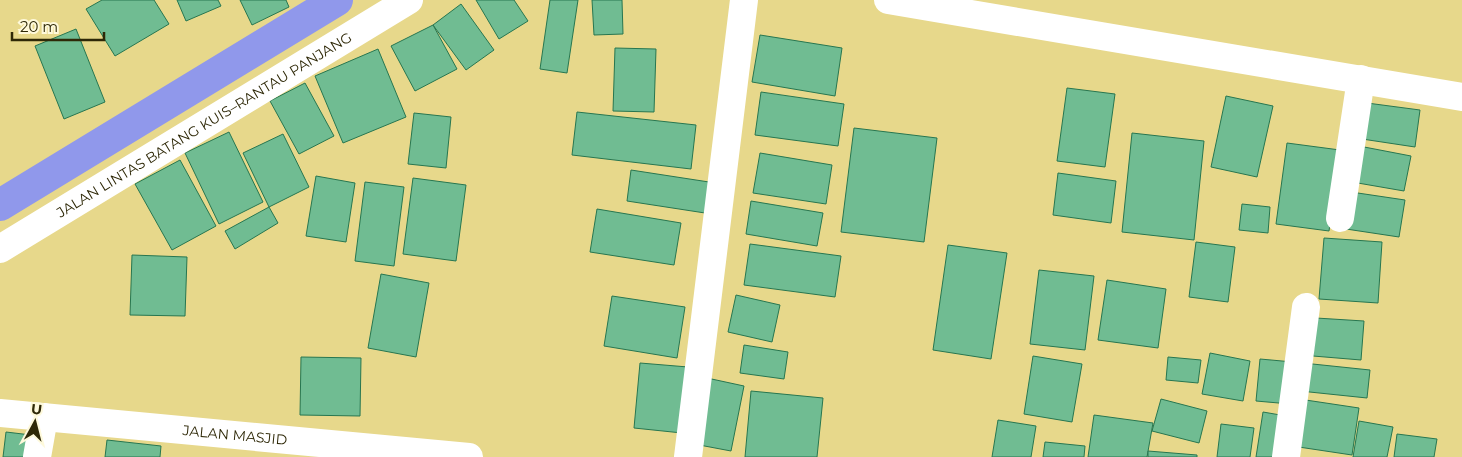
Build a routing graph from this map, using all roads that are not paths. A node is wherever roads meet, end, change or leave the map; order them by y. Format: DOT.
graph roads {
  1 [pos="409,0"];
  2 [pos="744,0"];
  3 [pos="888,0"];
  4 [pos="1361,79"];
  5 [pos="1462,97"];
  6 [pos="1340,218"];
  7 [pos="0,250"];
  8 [pos="1306,307"];
  9 [pos="0,413"];
  10 [pos="44,417"];
  11 [pos="37,457"];
  12 [pos="469,457"];
  13 [pos="688,457"];
  14 [pos="1286,457"];
  1 -- 7 [label="street, JALAN LINTAS BATANG KUIS–RANTAU PANJANG"];
  2 -- 13 [label="street"];
  3 -- 4 [label="street"];
  4 -- 5 [label="street"];
  4 -- 6 [label="street"];
  8 -- 14 [label="street"];
  9 -- 10 [label="street, JALAN MASJID"];
  10 -- 11 [label="street"];
  10 -- 12 [label="street, JALAN MASJID"];
}
